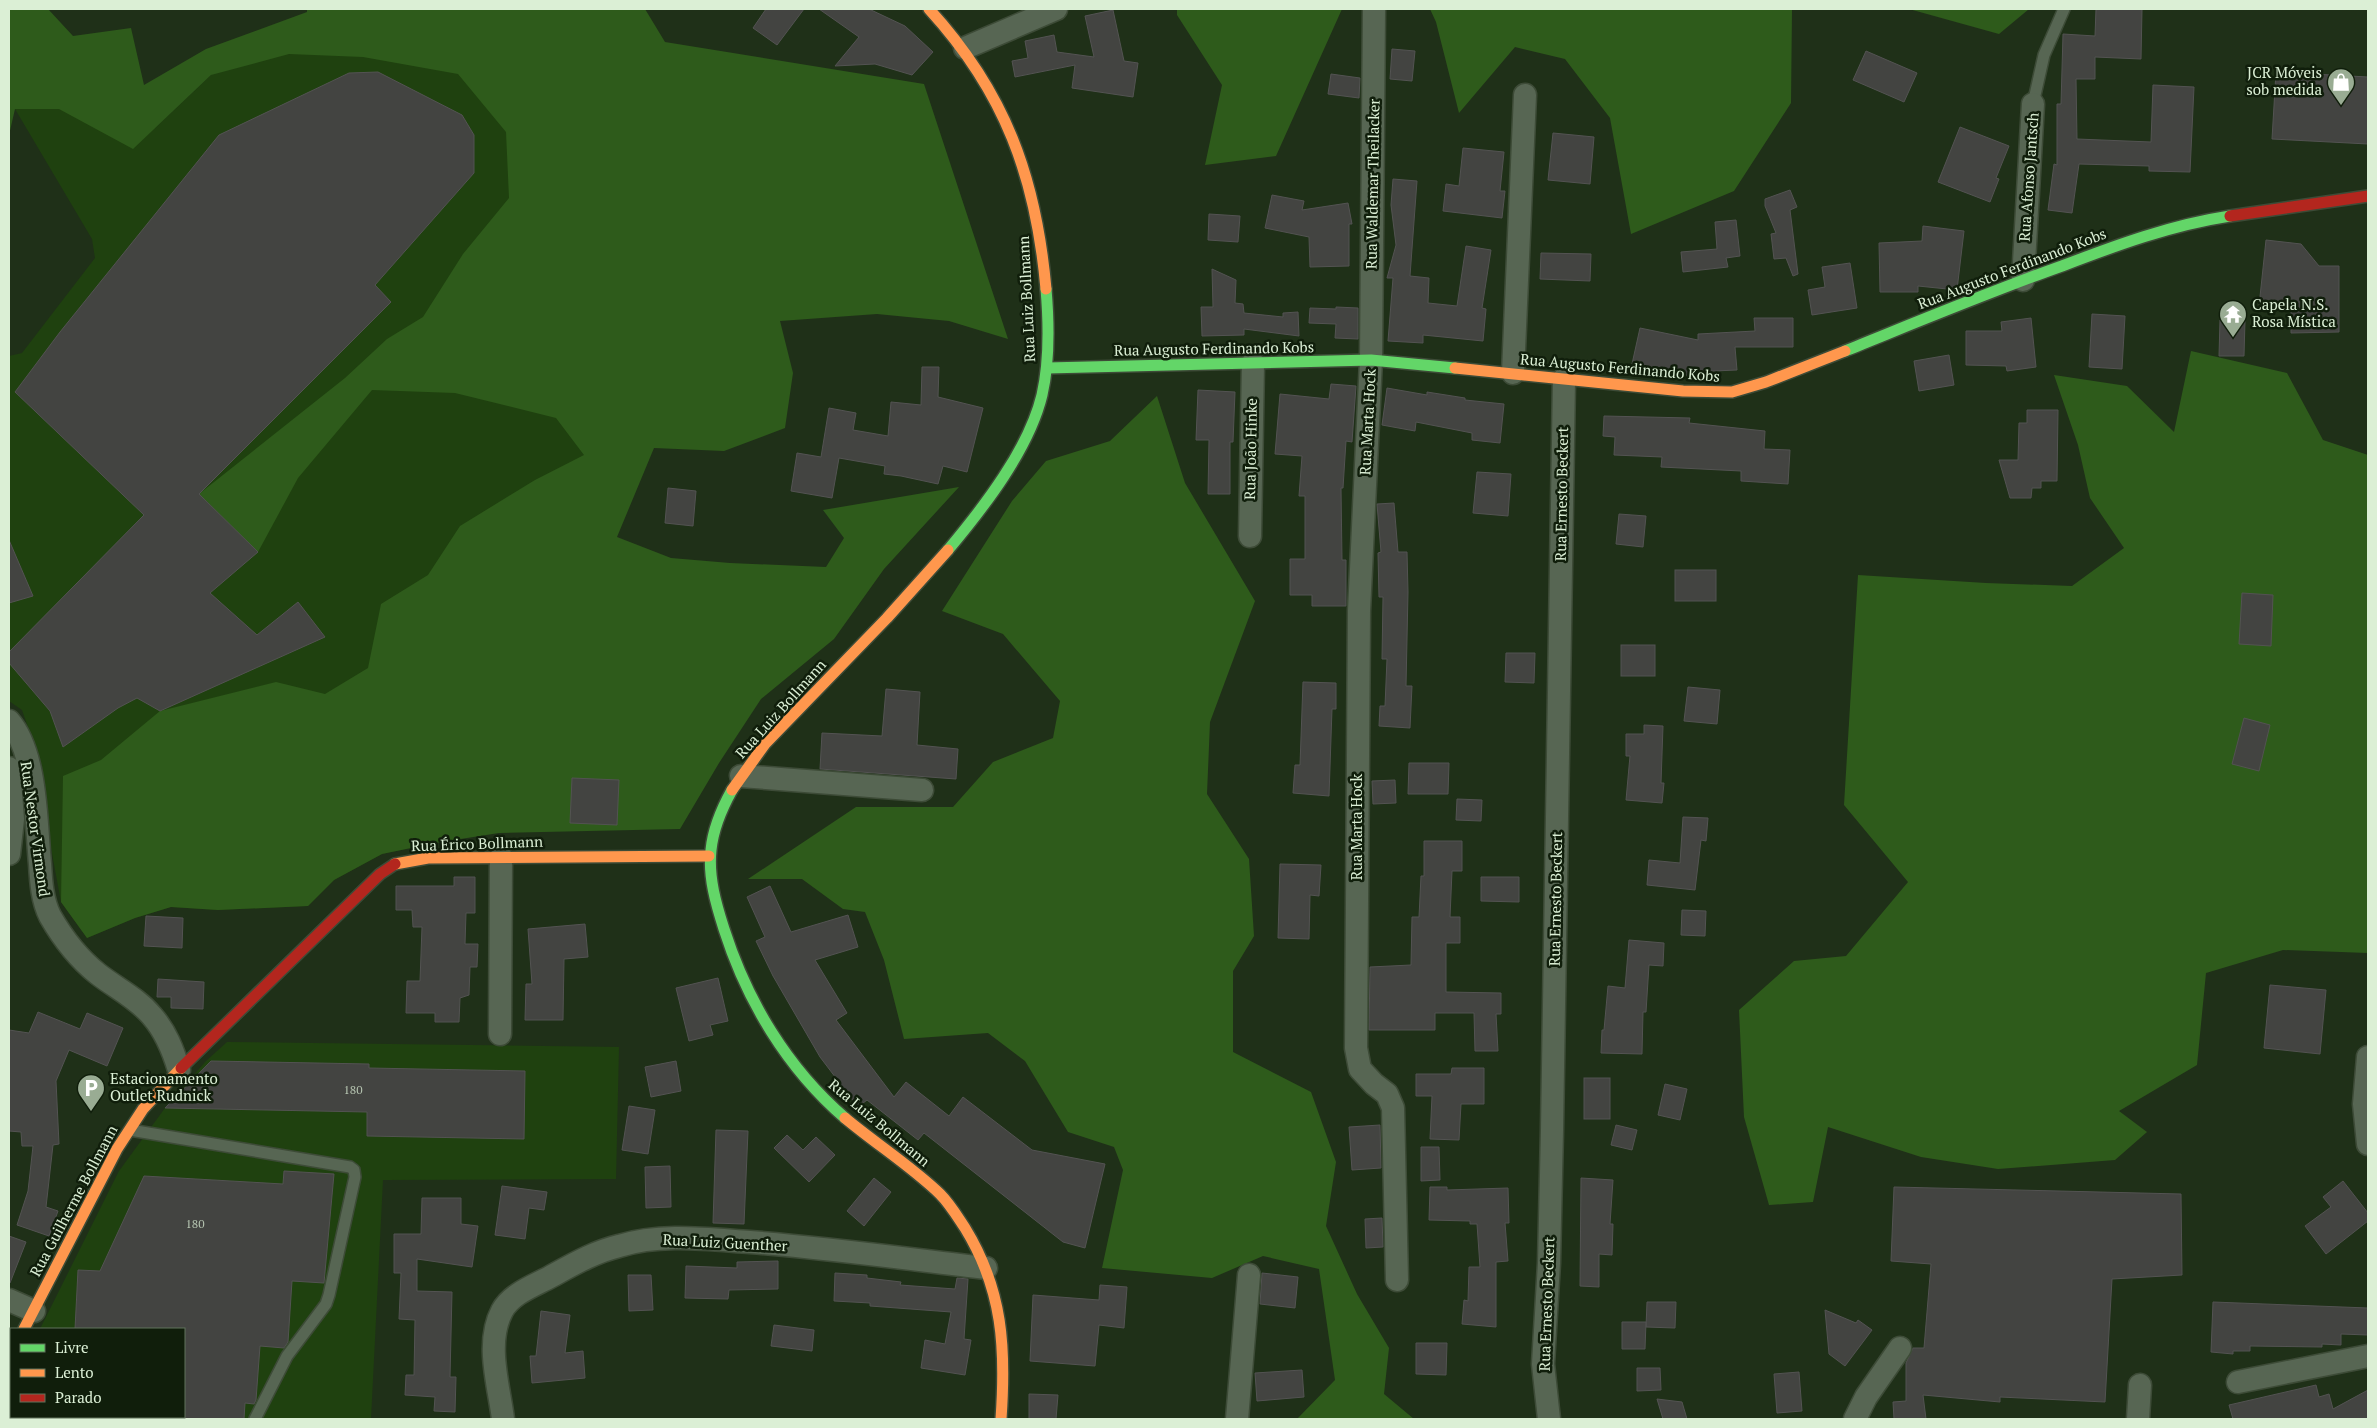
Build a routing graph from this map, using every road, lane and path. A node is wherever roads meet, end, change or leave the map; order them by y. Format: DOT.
graph roads {
  1 [pos="929,9"];
  2 [pos="1056,9"];
  3 [pos="1374,9"];
  4 [pos="2064,9"];
  5 [pos="965,48"];
  6 [pos="1525,95"];
  7 [pos="2034,104"];
  8 [pos="2368,196"];
  9 [pos="2023,280"];
  10 [pos="1371,360"];
  11 [pos="1253,363"];
  12 [pos="1047,368"];
  13 [pos="1513,373"];
  14 [pos="1564,378"];
  15 [pos="1250,536"];
  16 [pos="9,721"];
  17 [pos="9,768"];
  18 [pos="741,776"];
  19 [pos="922,790"];
  20 [pos="9,854"];
  21 [pos="709,856"];
  22 [pos="502,857"];
  23 [pos="500,1034"];
  24 [pos="2368,1057"];
  25 [pos="179,1070"];
  26 [pos="128,1130"];
  27 [pos="2368,1144"];
  28 [pos="986,1268"];
  29 [pos="1249,1275"];
  30 [pos="1397,1280"];
  31 [pos="9,1300"];
  32 [pos="29,1320"];
  33 [pos="1900,1348"];
  34 [pos="2368,1356"];
  35 [pos="2238,1382"];
  36 [pos="2140,1385"];
  37 [pos="255,1419"];
  38 [pos="503,1419"];
  39 [pos="1001,1419"];
  40 [pos="1237,1419"];
  41 [pos="1550,1419"];
  42 [pos="1854,1419"];
  43 [pos="2138,1419"];
  1 -- 5 [label="street, Rua Luiz Bollmann"];
  2 -- 5 [label="street"];
  3 -- 10 [label="street, Rua Waldemar Theilacker"];
  4 -- 7 [label="lane"];
  5 -- 12 [label="street, Rua Luiz Bollmann"];
  6 -- 13 [label="street"];
  7 -- 9 [label="street, Rua Afonso Jantsch"];
  8 -- 9 [label="street, Rua Augusto Ferdinando Kobs"];
  9 -- 14 [label="street, Rua Augusto Ferdinando Kobs"];
  10 -- 11 [label="street, Rua Augusto Ferdinando Kobs"];
  10 -- 13 [label="street, Rua Augusto Ferdinando Kobs"];
  10 -- 30 [label="street, Rua Marta Hock"];
  11 -- 12 [label="street, Rua Augusto Ferdinando Kobs"];
  11 -- 15 [label="street, Rua João Hinke"];
  12 -- 18 [label="street, Rua Luiz Bollmann"];
  13 -- 14 [label="street, Rua Augusto Ferdinando Kobs"];
  14 -- 41 [label="street, Rua Ernesto Beckert"];
  16 -- 25 [label="street, Rua Nestor Virmond"];
  17 -- 20 [label="street"];
  18 -- 19 [label="street"];
  18 -- 21 [label="street, Rua Luiz Bollmann"];
  21 -- 22 [label="street, Rua Érico Bollmann"];
  21 -- 28 [label="street, Rua Luiz Bollmann"];
  22 -- 23 [label="street"];
  22 -- 25 [label="street, Rua Érico Bollmann"];
  24 -- 27 [label="street"];
  25 -- 26 [label="street, Rua Guilherme Bollmann"];
  26 -- 32 [label="street, Rua Guilherme Bollmann"];
  26 -- 37 [label="lane"];
  28 -- 38 [label="street, Rua Luiz Guenther"];
  28 -- 39 [label="street, Rua Luiz Bollmann"];
  29 -- 40 [label="street"];
  31 -- 32 [label="street"];
  33 -- 42 [label="street"];
  34 -- 35 [label="street"];
  36 -- 43 [label="street"];
}
